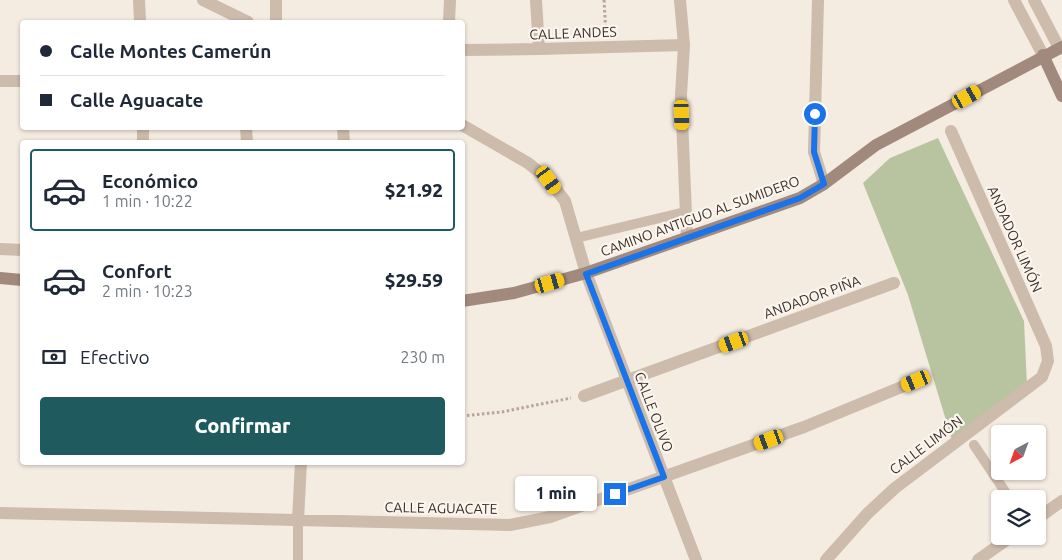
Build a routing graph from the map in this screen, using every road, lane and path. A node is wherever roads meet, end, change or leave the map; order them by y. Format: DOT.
graph roads {
  1 [pos="139,0"];
  2 [pos="203,0"];
  3 [pos="276,0"];
  4 [pos="450,0"];
  5 [pos="536,0"];
  6 [pos="604,0"];
  7 [pos="680,0"];
  8 [pos="818,0"];
  9 [pos="1014,0"];
  10 [pos="1034,0"];
  11 [pos="140,20"];
  12 [pos="244,20"];
  13 [pos="276,20"];
  14 [pos="449,20"];
  15 [pos="684,45"];
  16 [pos="607,47"];
  17 [pos="539,49"];
  18 [pos="465,50"];
  19 [pos="1061,50"];
  20 [pos="1043,55"];
  21 [pos="0,81"];
  22 [pos="20,81"];
  23 [pos="1062,96"];
  24 [pos="465,128"];
  25 [pos="951,131"];
  26 [pos="824,184"];
  27 [pos="686,212"];
  28 [pos="576,238"];
  29 [pos="687,238"];
  30 [pos="0,248"];
  31 [pos="20,250"];
  32 [pos="586,274"];
  33 [pos="0,278"];
  34 [pos="20,280"];
  35 [pos="894,282"];
  36 [pos="465,301"];
  37 [pos="1048,361"];
  38 [pos="627,381"];
  39 [pos="916,381"];
  40 [pos="584,396"];
  41 [pos="465,416"];
  42 [pos="974,446"];
  43 [pos="301,465"];
  44 [pos="664,477"];
  45 [pos="1004,490"];
  46 [pos="1060,505"];
  47 [pos="0,513"];
  48 [pos="1046,513"];
  49 [pos="298,520"];
  50 [pos="999,545"];
  51 [pos="298,560"];
  52 [pos="696,560"];
  53 [pos="826,560"];
  54 [pos="978,560"];
  1 -- 11 [label="street"];
  2 -- 12 [label="street"];
  3 -- 13 [label="street"];
  4 -- 14 [label="street"];
  5 -- 17 [label="street"];
  6 -- 16 [label="path"];
  7 -- 15 [label="street"];
  8 -- 26 [label="street"];
  9 -- 20 [label="street"];
  10 -- 19 [label="street"];
  15 -- 16 [label="street, CALLE ANDES"];
  15 -- 27 [label="street"];
  16 -- 17 [label="street, CALLE ANDES"];
  17 -- 18 [label="street, CALLE ANDES"];
  19 -- 20 [label="main road, CAMINO ANTIGUO AL SUMIDERO"];
  20 -- 23 [label="main road"];
  20 -- 26 [label="main road, CAMINO ANTIGUO AL SUMIDERO"];
  21 -- 22 [label="street"];
  24 -- 28 [label="street, CALLE OLIVO"];
  25 -- 37 [label="street, ANDADOR LIMÓN"];
  26 -- 29 [label="main road, CAMINO ANTIGUO AL SUMIDERO"];
  27 -- 28 [label="lane"];
  27 -- 29 [label="street"];
  28 -- 32 [label="street, CALLE OLIVO"];
  29 -- 32 [label="main road, CAMINO ANTIGUO AL SUMIDERO"];
  30 -- 31 [label="street"];
  32 -- 36 [label="main road, CAMINO ANTIGUO AL SUMIDERO"];
  32 -- 38 [label="street, CALLE OLIVO"];
  33 -- 34 [label="main road"];
  35 -- 38 [label="street, ANDADOR PIÑA"];
  37 -- 53 [label="street, CALLE LIMÓN"];
  38 -- 40 [label="street, ANDADOR PIÑA"];
  38 -- 44 [label="street, CALLE OLIVO"];
  39 -- 44 [label="street, CALLE AGUACATE"];
  40 -- 41 [label="path"];
  42 -- 45 [label="lane"];
  43 -- 49 [label="street"];
  44 -- 49 [label="street, CALLE AGUACATE"];
  44 -- 52 [label="street, CALLE OLIVO"];
  46 -- 48 [label="street"];
  47 -- 49 [label="street, CALLE AGUACATE"];
  49 -- 51 [label="lane"];
  50 -- 54 [label="street"];
}
